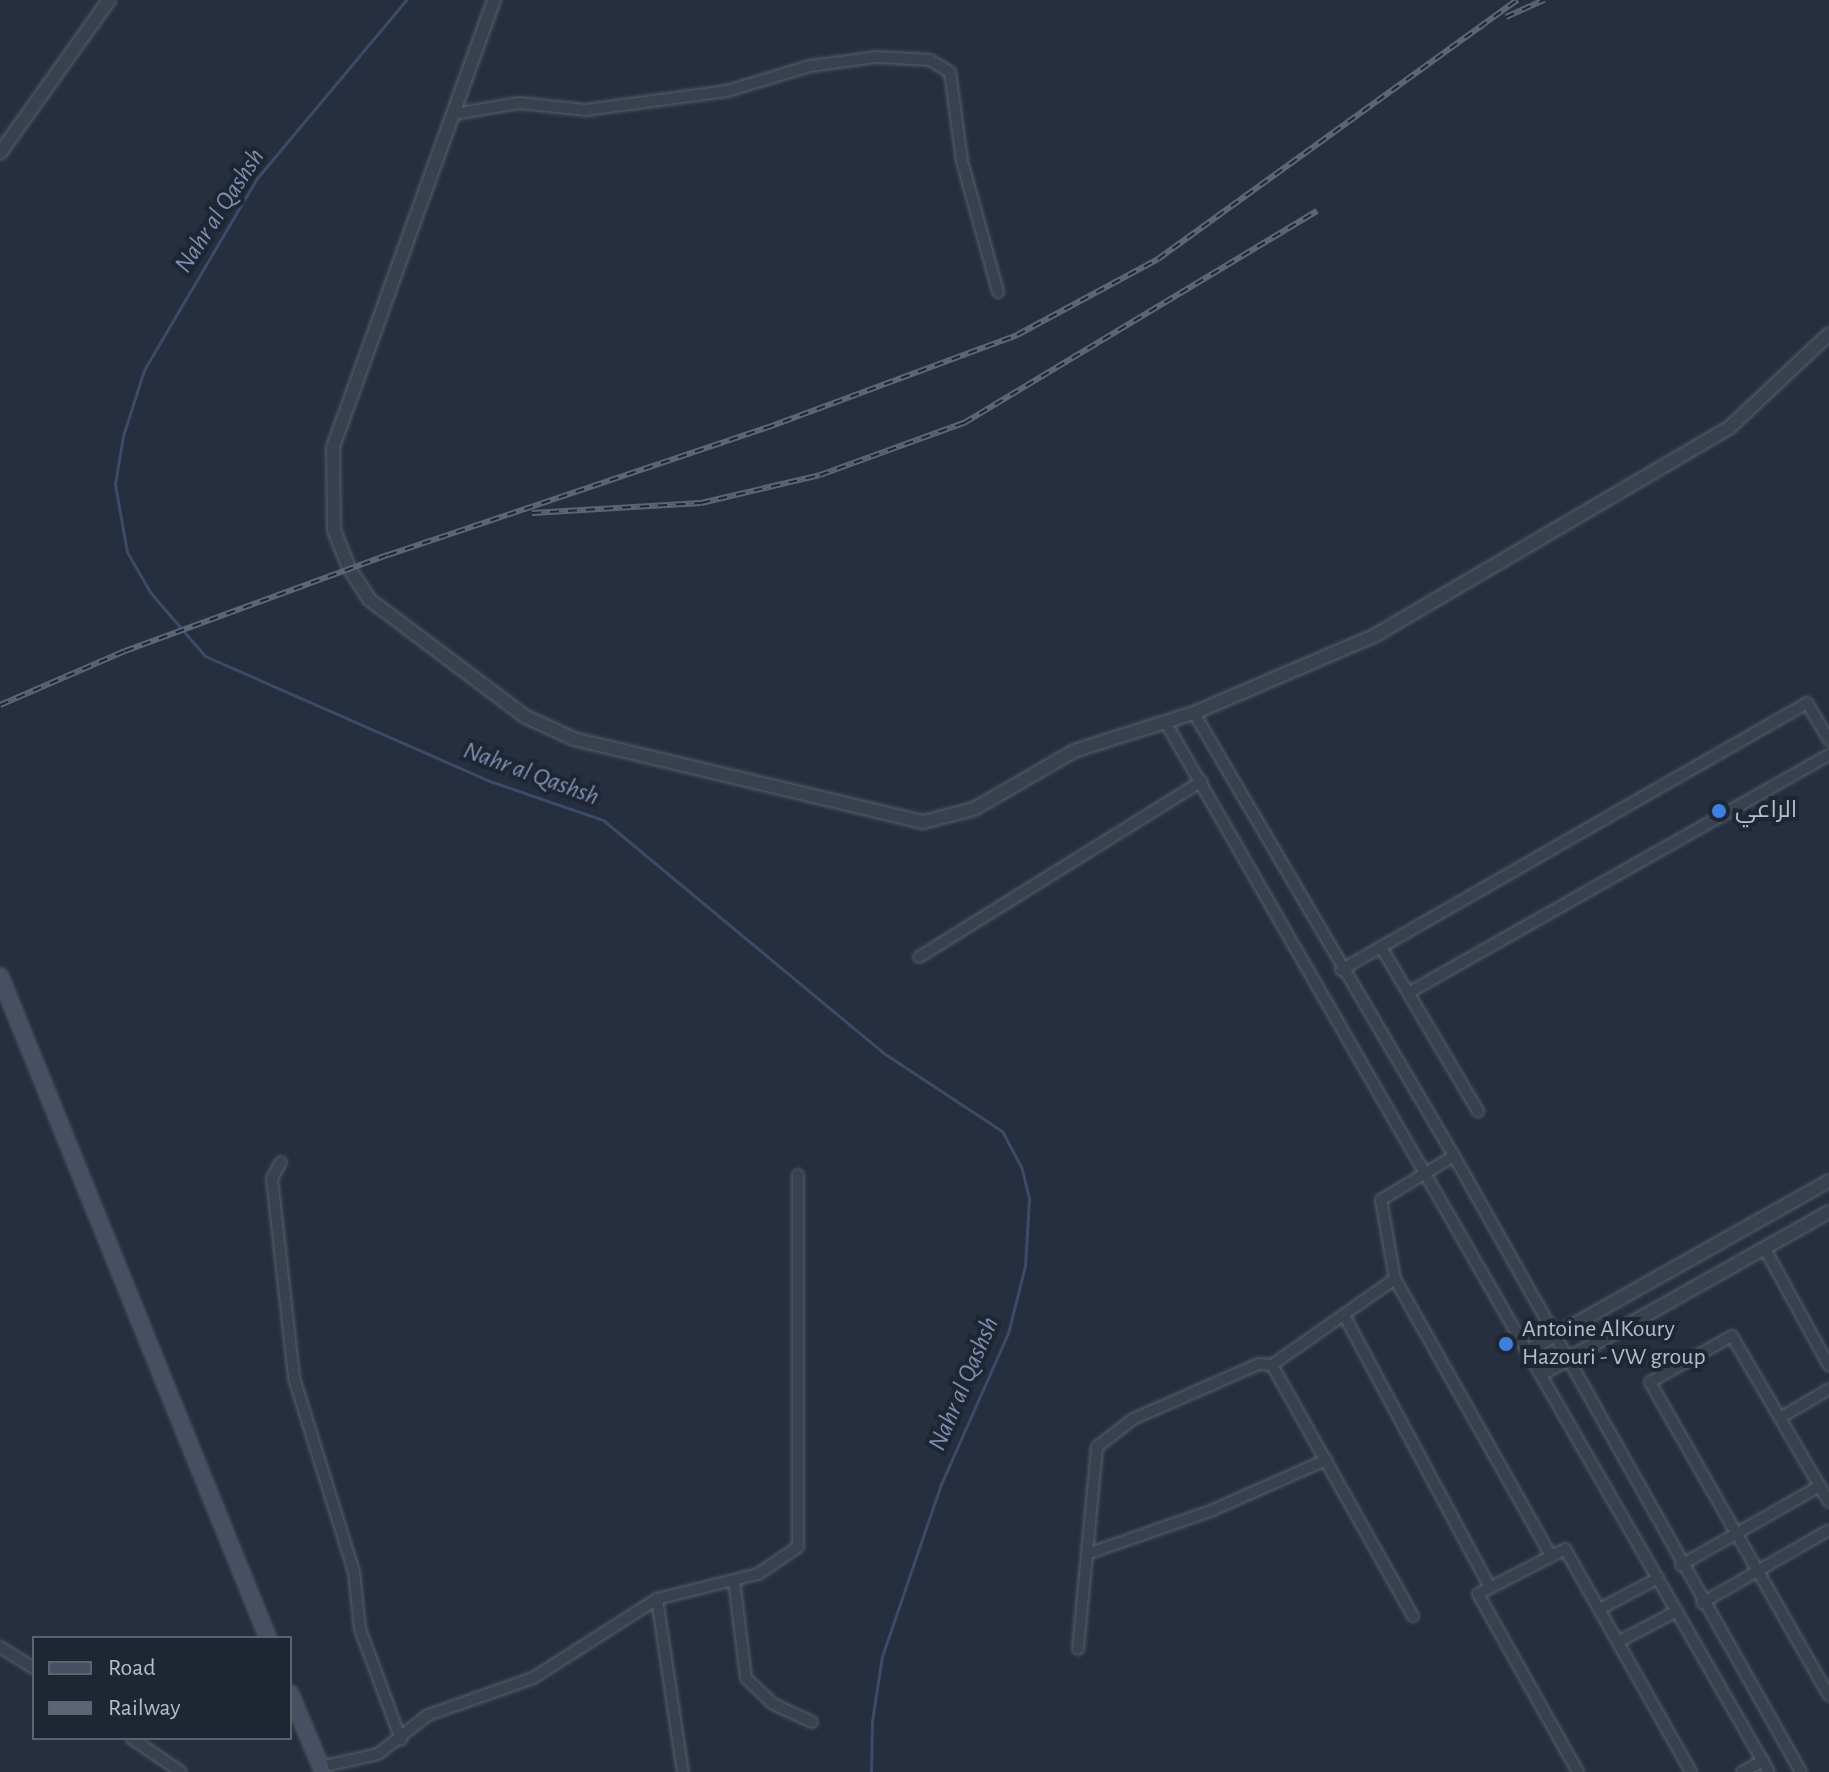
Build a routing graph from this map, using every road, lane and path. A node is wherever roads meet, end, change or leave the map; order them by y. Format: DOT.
graph roads {
  1 [pos="109,0"];
  2 [pos="494,0"];
  3 [pos="454,114"];
  4 [pos="0,153"];
  5 [pos="998,292"];
  6 [pos="1829,334"];
  7 [pos="1194,713"];
  8 [pos="1166,723"];
  9 [pos="1829,740"];
  10 [pos="1829,755"];
  11 [pos="1202,781"];
  12 [pos="1381,947"];
  13 [pos="919,957"];
  14 [pos="1341,970"];
  15 [pos="0,976"];
  16 [pos="1408,993"];
  17 [pos="1478,1111"];
  18 [pos="1454,1156"];
  19 [pos="281,1162"];
  20 [pos="1424,1174"];
  21 [pos="798,1175"];
  22 [pos="1829,1181"];
  23 [pos="1829,1212"];
  24 [pos="1765,1249"];
  25 [pos="1395,1279"];
  26 [pos="1345,1317"];
  27 [pos="1552,1335"];
  28 [pos="1529,1350"];
  29 [pos="1567,1360"];
  30 [pos="1272,1365"];
  31 [pos="1829,1366"];
  32 [pos="1543,1373"];
  33 [pos="1829,1389"];
  34 [pos="1780,1418"];
  35 [pos="1326,1460"];
  36 [pos="1820,1486"];
  37 [pos="1829,1502"];
  38 [pos="1829,1530"];
  39 [pos="1736,1533"];
  40 [pos="1087,1554"];
  41 [pos="1551,1556"];
  42 [pos="1681,1565"];
  43 [pos="1758,1571"];
  44 [pos="1658,1578"];
  45 [pos="734,1580"];
  46 [pos="1490,1587"];
  47 [pos="657,1599"];
  48 [pos="1702,1603"];
  49 [pos="1600,1609"];
  50 [pos="1677,1611"];
  51 [pos="1413,1616"];
  52 [pos="267,1636"];
  53 [pos="1618,1642"];
  54 [pos="0,1647"];
  55 [pos="1078,1649"];
  56 [pos="32,1667"];
  57 [pos="1829,1696"];
  58 [pos="292,1698"];
  59 [pos="812,1722"];
  60 [pos="134,1740"];
  61 [pos="401,1740"];
  62 [pos="1763,1761"];
  63 [pos="322,1770"];
  64 [pos="181,1772"];
  65 [pos="683,1772"];
  66 [pos="1578,1772"];
  67 [pos="1691,1772"];
  68 [pos="1742,1772"];
  69 [pos="1769,1772"];
  70 [pos="1801,1772"];
  1 -- 4 [label="street"];
  2 -- 3 [label="street"];
  3 -- 5 [label="street"];
  3 -- 8 [label="street"];
  6 -- 7 [label="street"];
  7 -- 8 [label="street"];
  7 -- 14 [label="street"];
  8 -- 11 [label="street"];
  9 -- 12 [label="street"];
  10 -- 16 [label="street"];
  11 -- 13 [label="street"];
  11 -- 20 [label="street"];
  12 -- 14 [label="street"];
  12 -- 16 [label="street"];
  14 -- 18 [label="street"];
  15 -- 52 [label="main road"];
  16 -- 17 [label="street"];
  18 -- 20 [label="street"];
  18 -- 27 [label="street"];
  19 -- 61 [label="street"];
  20 -- 25 [label="street"];
  20 -- 28 [label="street"];
  21 -- 45 [label="street"];
  22 -- 27 [label="street"];
  23 -- 24 [label="street"];
  24 -- 29 [label="street"];
  24 -- 31 [label="street"];
  25 -- 26 [label="street"];
  25 -- 41 [label="street"];
  26 -- 30 [label="street"];
  26 -- 46 [label="street"];
  27 -- 28 [label="street"];
  27 -- 29 [label="street"];
  28 -- 32 [label="street"];
  29 -- 32 [label="street"];
  29 -- 42 [label="street"];
  30 -- 35 [label="street"];
  30 -- 40 [label="street"];
  32 -- 44 [label="street"];
  33 -- 34 [label="street"];
  34 -- 36 [label="street"];
  34 -- 39 [label="street"];
  35 -- 40 [label="street"];
  35 -- 51 [label="street"];
  36 -- 37 [label="street"];
  36 -- 39 [label="street"];
  38 -- 43 [label="street"];
  39 -- 42 [label="street"];
  39 -- 43 [label="street"];
  40 -- 55 [label="street"];
  41 -- 46 [label="street"];
  41 -- 49 [label="street"];
  42 -- 48 [label="street"];
  43 -- 48 [label="street"];
  43 -- 57 [label="street"];
  44 -- 49 [label="street"];
  44 -- 50 [label="street"];
  45 -- 47 [label="street"];
  45 -- 59 [label="street"];
  46 -- 66 [label="street"];
  47 -- 61 [label="street"];
  47 -- 65 [label="street"];
  48 -- 70 [label="street"];
  49 -- 53 [label="street"];
  50 -- 53 [label="street"];
  50 -- 62 [label="street"];
  53 -- 67 [label="street"];
  54 -- 56 [label="street"];
  58 -- 63 [label="main road"];
  60 -- 64 [label="street"];
  61 -- 63 [label="street"];
  62 -- 68 [label="street"];
  62 -- 69 [label="street"];
}
